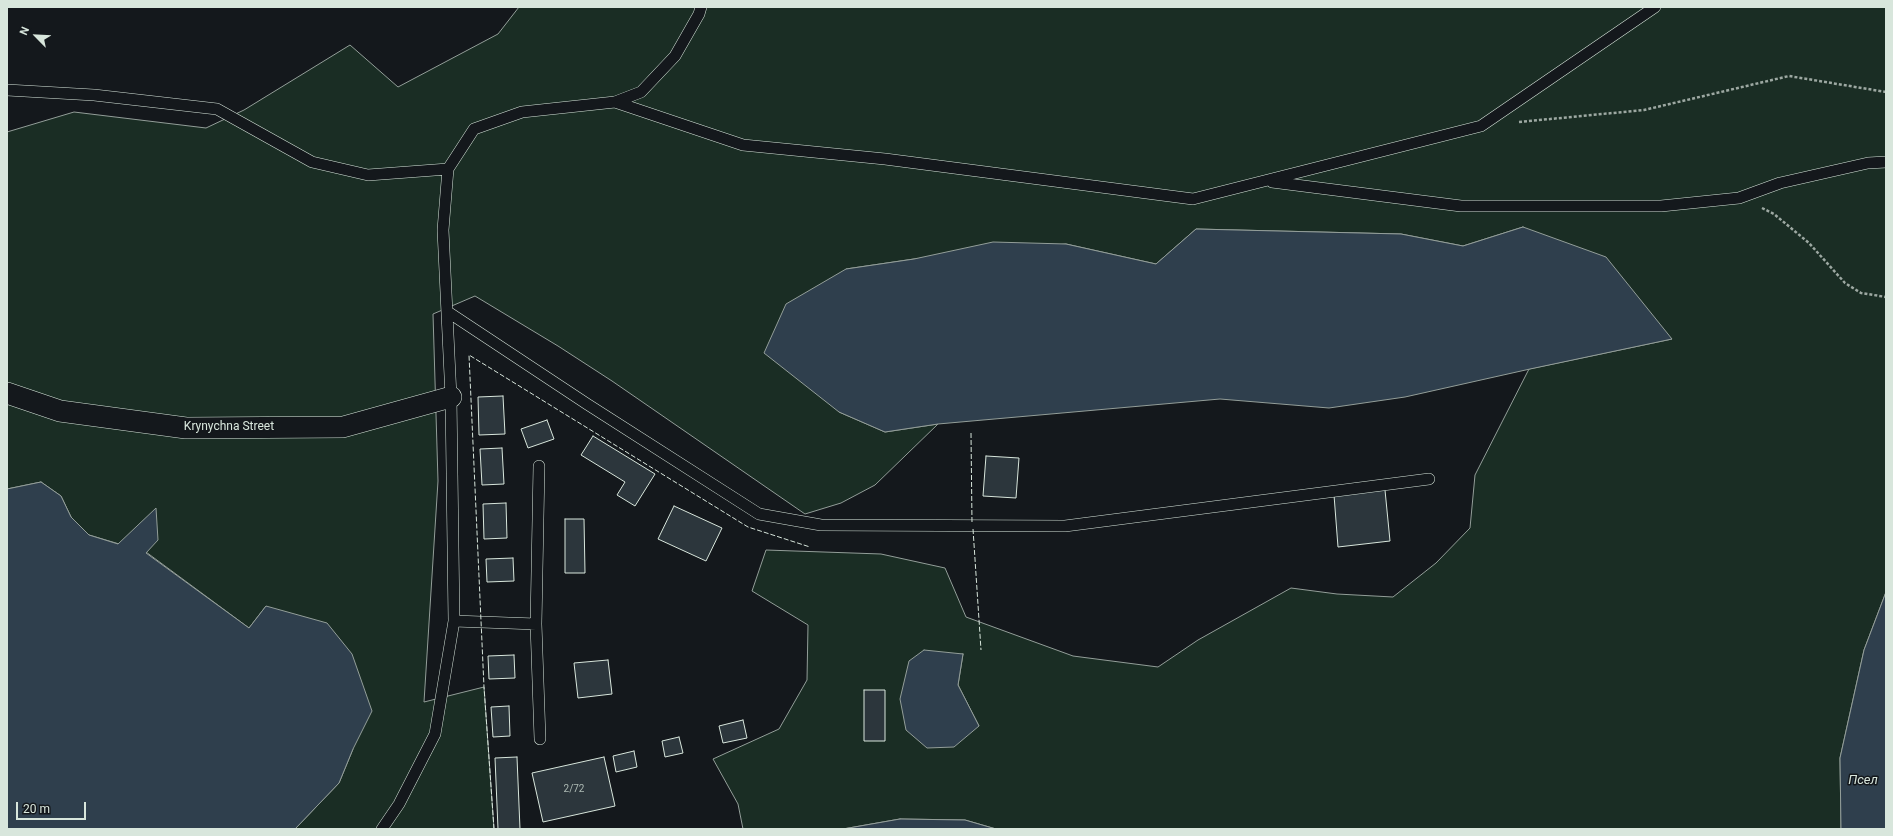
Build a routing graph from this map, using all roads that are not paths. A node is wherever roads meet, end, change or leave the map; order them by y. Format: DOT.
graph roads {
  1 [pos="701,7"];
  2 [pos="1655,7"];
  3 [pos="7,90"];
  4 [pos="615,102"];
  5 [pos="1886,162"];
  6 [pos="448,169"];
  7 [pos="1265,181"];
  8 [pos="448,312"];
  9 [pos="7,393"];
  10 [pos="451,397"];
  11 [pos="539,466"];
  12 [pos="1429,479"];
  13 [pos="454,621"];
  14 [pos="536,624"];
  15 [pos="540,739"];
  16 [pos="382,829"];
  1 -- 4 [label="lane"];
  2 -- 7 [label="lane"];
  3 -- 6 [label="lane"];
  4 -- 6 [label="lane"];
  4 -- 7 [label="lane"];
  5 -- 7 [label="lane"];
  6 -- 8 [label="lane"];
  8 -- 10 [label="lane"];
  8 -- 12 [label="lane"];
  9 -- 10 [label="street, Krynychna Street"];
  10 -- 13 [label="lane"];
  11 -- 14 [label="lane"];
  13 -- 14 [label="lane"];
  13 -- 16 [label="lane"];
  14 -- 15 [label="lane"];
}
